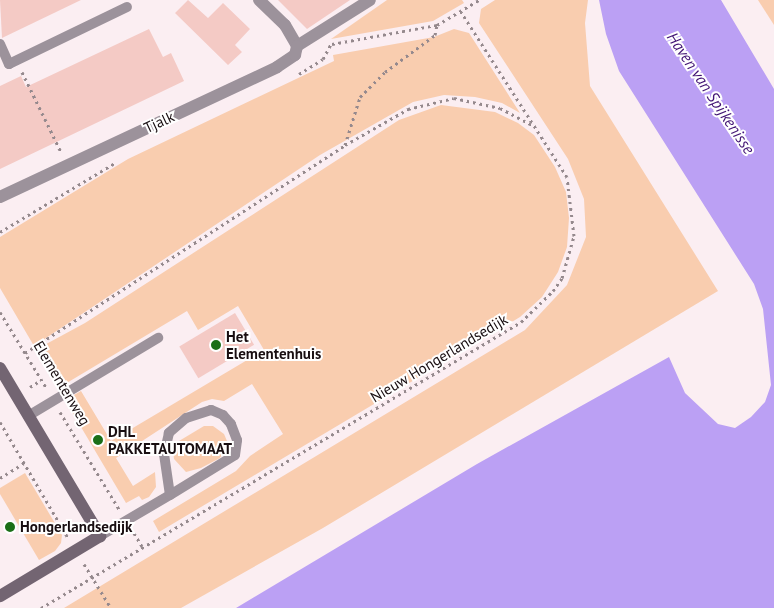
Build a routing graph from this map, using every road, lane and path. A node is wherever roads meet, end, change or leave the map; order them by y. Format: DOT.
graph roads {
  1 [pos="259,0"];
  2 [pos="370,0"];
  3 [pos="466,0"];
  4 [pos="478,0"];
  5 [pos="470,6"];
  6 [pos="127,7"];
  7 [pos="461,12"];
  8 [pos="437,25"];
  9 [pos="310,40"];
  10 [pos="0,44"];
  11 [pos="331,44"];
  12 [pos="297,46"];
  13 [pos="17,60"];
  14 [pos="293,77"];
  15 [pos="536,128"];
  16 [pos="346,145"];
  17 [pos="118,161"];
  18 [pos="68,166"];
  19 [pos="74,180"];
  20 [pos="77,186"];
  21 [pos="0,197"];
  22 [pos="0,232"];
  23 [pos="0,312"];
  24 [pos="158,338"];
  25 [pos="25,353"];
  26 [pos="0,368"];
  27 [pos="52,399"];
  28 [pos="28,416"];
  29 [pos="0,422"];
  30 [pos="24,463"];
  31 [pos="0,478"];
  32 [pos="170,495"];
  33 [pos="126,520"];
  34 [pos="100,536"];
  35 [pos="142,548"];
  36 [pos="76,551"];
  37 [pos="93,578"];
  38 [pos="0,596"];
  39 [pos="41,608"];
  40 [pos="111,608"];
  1 -- 12 [label="street"];
  2 -- 9 [label="street"];
  3 -- 5 [label="path"];
  4 -- 5 [label="path"];
  5 -- 7 [label="path"];
  6 -- 13 [label="lane"];
  7 -- 8 [label="path"];
  7 -- 15 [label="path, Nieuw Hongerlandsedijk"];
  8 -- 11 [label="path"];
  8 -- 16 [label="path"];
  9 -- 11 [label="path"];
  9 -- 12 [label="street"];
  10 -- 13 [label="lane"];
  11 -- 14 [label="path"];
  12 -- 18 [label="street, Tjalk"];
  13 -- 18 [label="path"];
  15 -- 16 [label="path"];
  15 -- 35 [label="path, Nieuw Hongerlandsedijk"];
  16 -- 25 [label="path"];
  17 -- 20 [label="path"];
  18 -- 21 [label="street, Tjalk"];
  19 -- 20 [label="path"];
  20 -- 22 [label="path"];
  23 -- 25 [label="path, Elementenweg"];
  24 -- 27 [label="lane"];
  25 -- 27 [label="path, Elementenweg"];
  26 -- 28 [label="street"];
  27 -- 28 [label="lane"];
  27 -- 33 [label="path, Elementenweg"];
  28 -- 34 [label="street"];
  29 -- 30 [label="path"];
  30 -- 31 [label="path"];
  30 -- 36 [label="path"];
  32 -- 32 [label="lane"];
  32 -- 33 [label="lane"];
  33 -- 34 [label="lane"];
  33 -- 35 [label="path, Elementenweg"];
  34 -- 36 [label="street"];
  35 -- 37 [label="path, Nieuw Hongerlandsedijk"];
  36 -- 37 [label="path"];
  36 -- 38 [label="street"];
  37 -- 39 [label="path, Nieuw Hongerlandsedijk"];
  37 -- 40 [label="path"];
}
